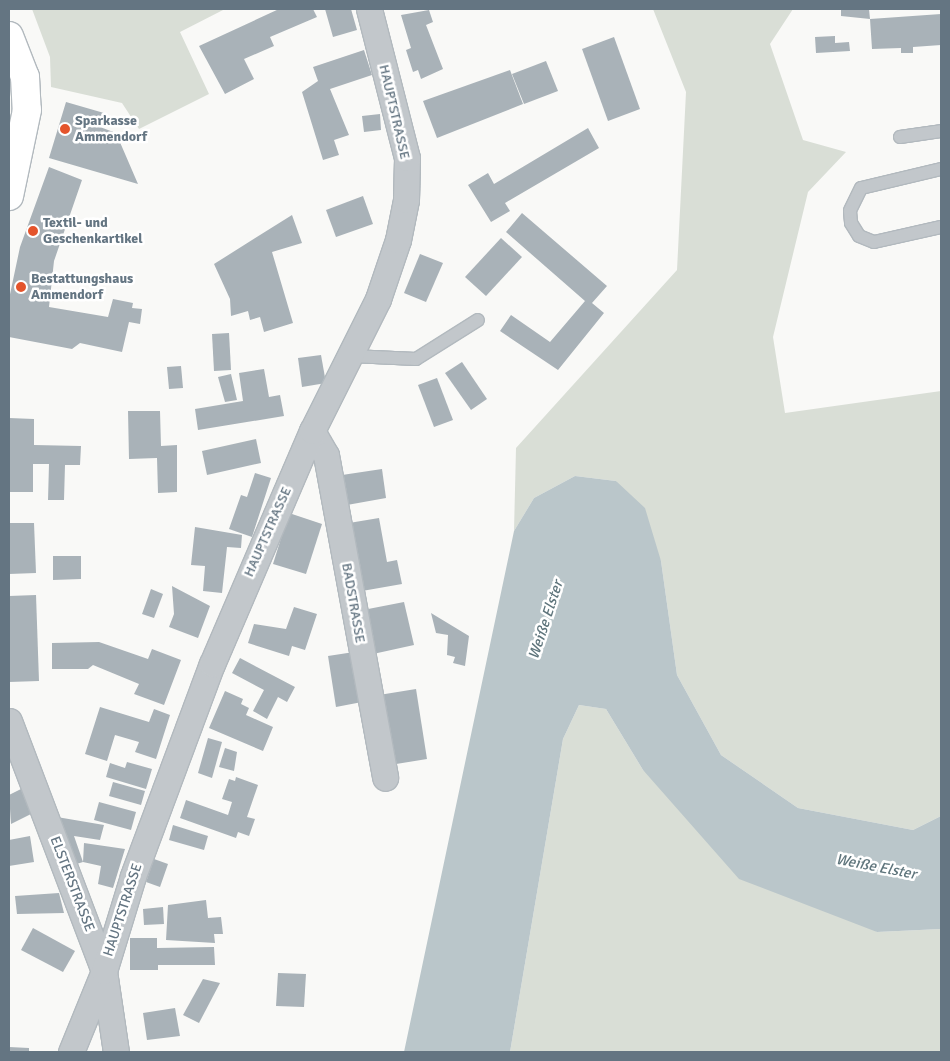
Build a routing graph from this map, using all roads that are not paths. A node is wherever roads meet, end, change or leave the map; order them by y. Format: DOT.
graph roads {
  1 [pos="369,9"];
  2 [pos="9,36"];
  3 [pos="941,131"];
  4 [pos="900,138"];
  5 [pos="941,169"];
  6 [pos="9,196"];
  7 [pos="941,228"];
  8 [pos="478,320"];
  9 [pos="352,356"];
  10 [pos="312,431"];
  11 [pos="9,721"];
  12 [pos="384,778"];
  13 [pos="104,971"];
  14 [pos="71,1052"];
  15 [pos="116,1052"];
  1 -- 9 [label="street, HAUPTSTRASSE"];
  2 -- 6 [label="street"];
  3 -- 4 [label="lane"];
  5 -- 7 [label="lane"];
  8 -- 9 [label="lane"];
  9 -- 10 [label="street, HAUPTSTRASSE"];
  10 -- 12 [label="street, BADSTRASSE"];
  10 -- 13 [label="street, HAUPTSTRASSE"];
  11 -- 13 [label="street, ELSTERSTRASSE"];
  13 -- 14 [label="street, HAUPTSTRASSE"];
  13 -- 15 [label="street, ELSTERSTRASSE"];
}
